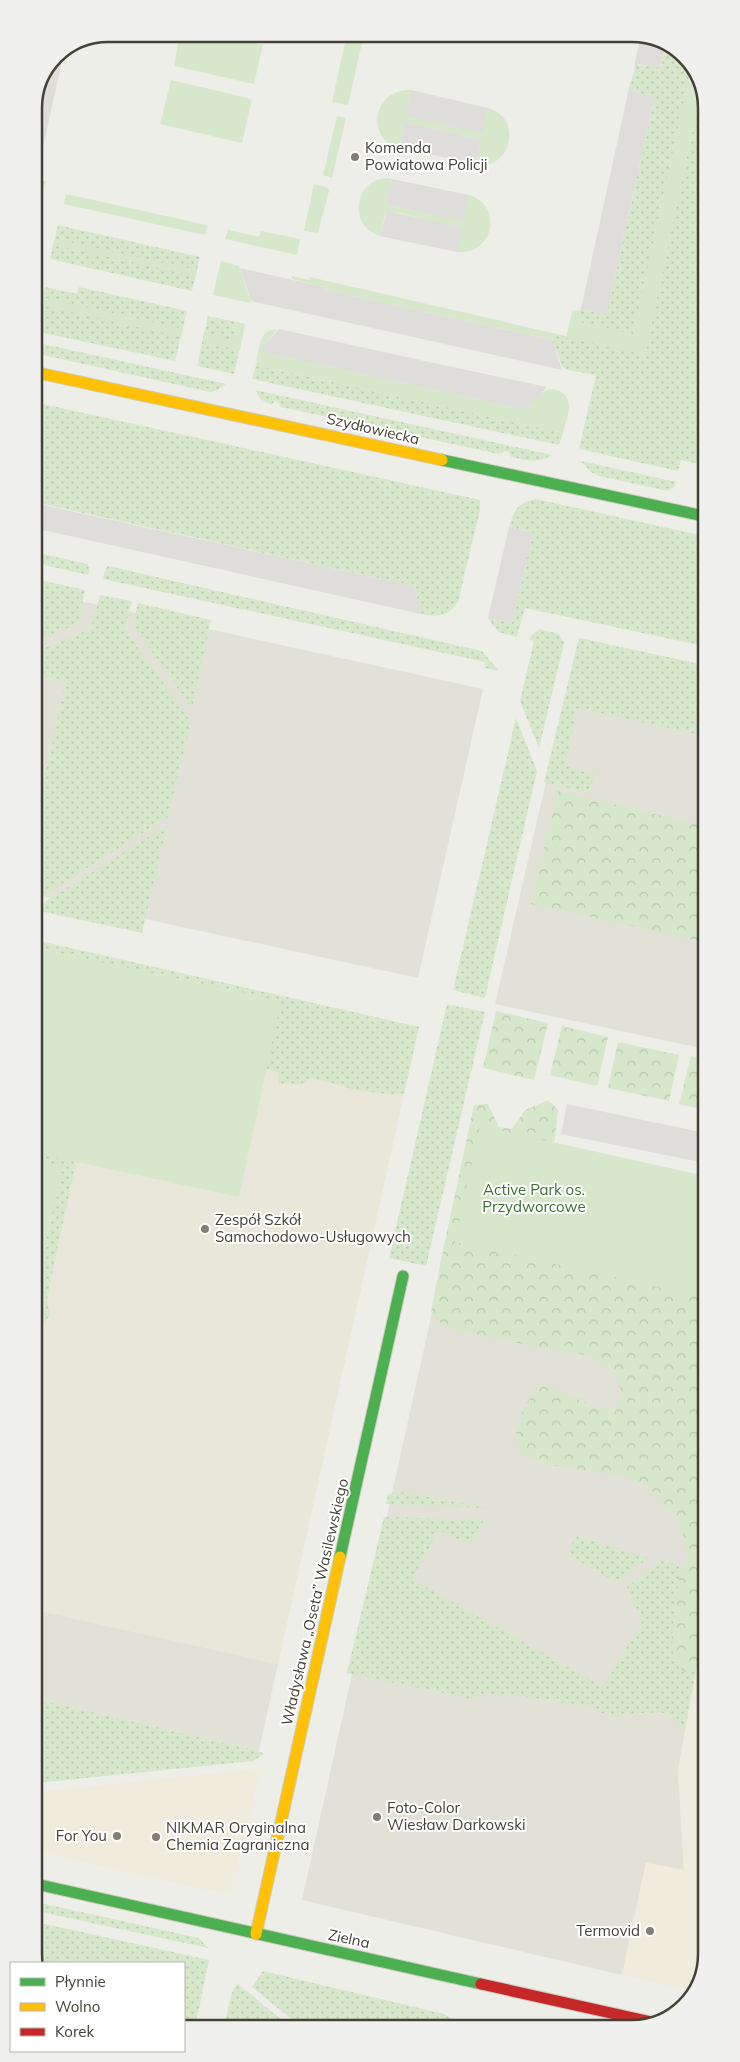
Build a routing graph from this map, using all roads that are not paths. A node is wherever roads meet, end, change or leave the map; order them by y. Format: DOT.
graph roads {
  1 [pos="43,374"];
  2 [pos="698,515"];
  3 [pos="402,1276"];
  4 [pos="42,1885"];
  5 [pos="256,1934"];
  6 [pos="639,2019"];
  1 -- 2 [label="street, Szydłowiecka"];
  3 -- 5 [label="street, Władysława „Oseta” Wasilewskiego"];
  4 -- 5 [label="street, Zielna"];
  5 -- 6 [label="street, Zielna"];
}
